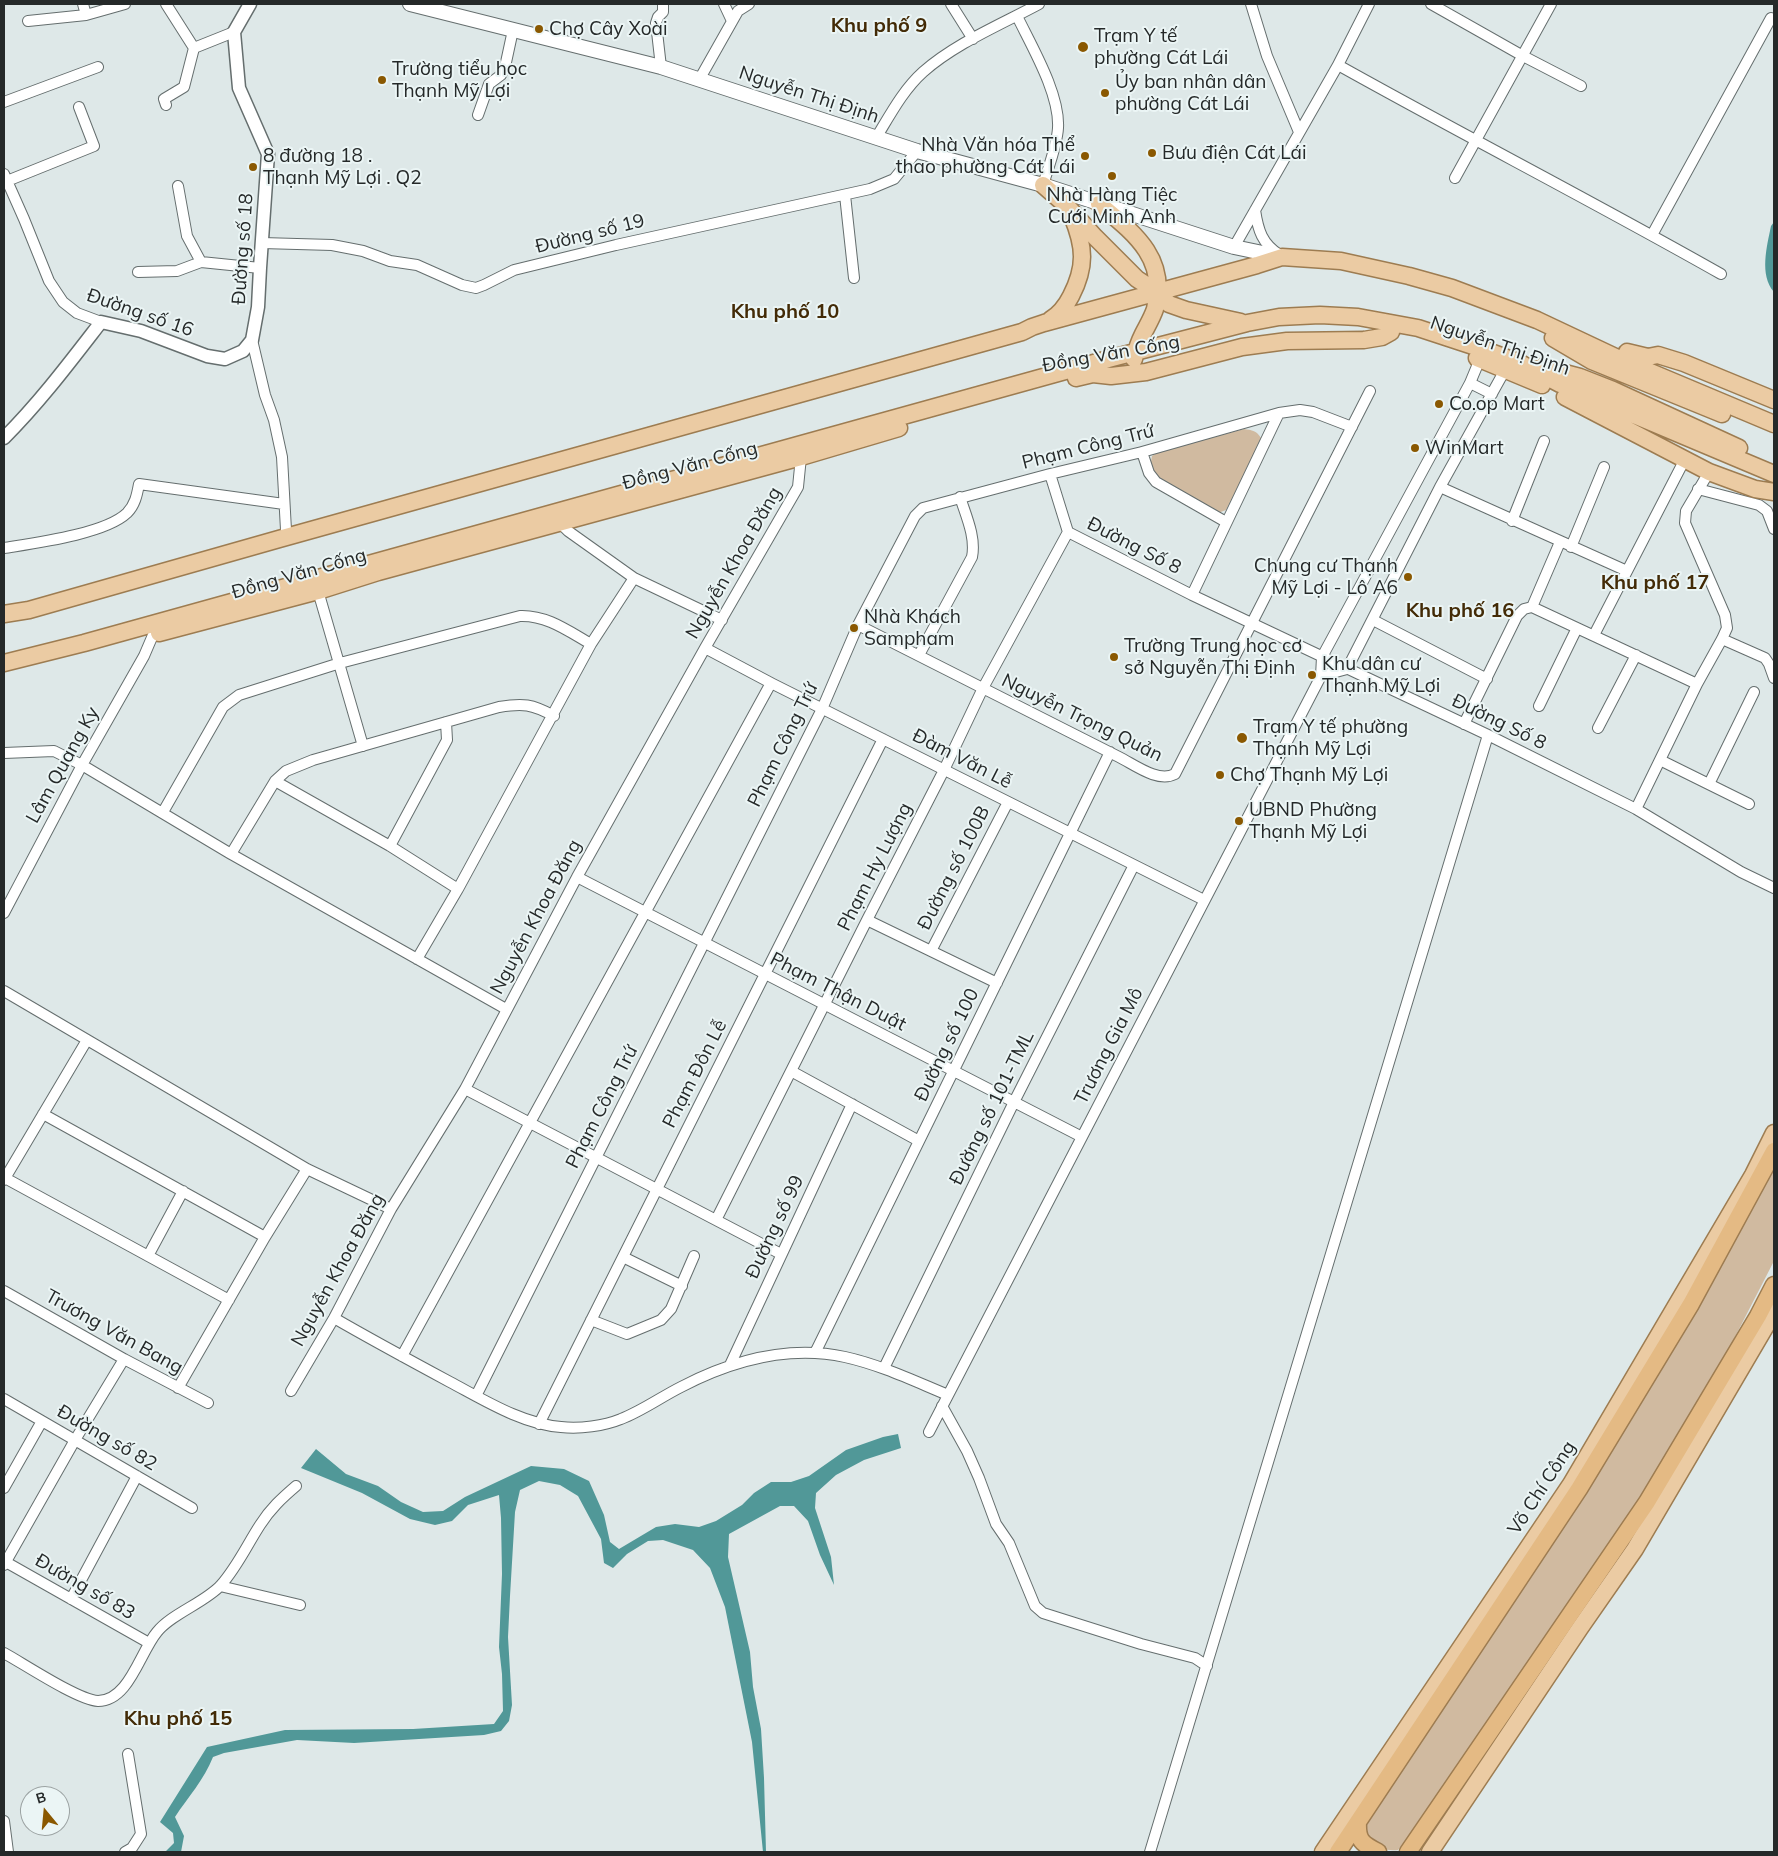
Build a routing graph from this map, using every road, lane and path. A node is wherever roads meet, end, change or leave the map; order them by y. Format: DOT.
graph roads {
  1 [pos="82,4"];
  2 [pos="125,4"];
  3 [pos="166,4"];
  4 [pos="250,4"];
  5 [pos="410,4"];
  6 [pos="663,4"];
  7 [pos="724,4"];
  8 [pos="749,4"];
  9 [pos="951,4"];
  10 [pos="1038,4"];
  11 [pos="1251,4"];
  12 [pos="1369,4"];
  13 [pos="1431,4"];
  14 [pos="1551,4"];
  15 [pos="437,7"];
  16 [pos="86,15"];
  17 [pos="1017,16"];
  18 [pos="1771,18"];
  19 [pos="28,21"];
  20 [pos="732,21"];
  21 [pos="513,30"];
  22 [pos="234,32"];
  23 [pos="973,39"];
  24 [pos="194,48"];
  25 [pos="1523,56"];
  26 [pos="1338,65"];
  27 [pos="98,67"];
  28 [pos="661,67"];
  29 [pos="699,80"];
  30 [pos="1581,86"];
  31 [pos="4,102"];
  32 [pos="166,105"];
  33 [pos="79,107"];
  34 [pos="478,115"];
  35 [pos="1299,132"];
  36 [pos="876,138"];
  37 [pos="1476,142"];
  38 [pos="917,151"];
  39 [pos="5,177"];
  40 [pos="1455,178"];
  41 [pos="1043,185"];
  42 [pos="178,186"];
  43 [pos="846,195"];
  44 [pos="1099,204"];
  45 [pos="1068,208"];
  46 [pos="1255,210"];
  47 [pos="1652,235"];
  48 [pos="262,243"];
  49 [pos="1234,247"];
  50 [pos="1282,257"];
  51 [pos="1341,261"];
  52 [pos="201,262"];
  53 [pos="260,268"];
  54 [pos="138,272"];
  55 [pos="1721,274"];
  56 [pos="854,278"];
  57 [pos="1157,292"];
  58 [pos="1496,303"];
  59 [pos="101,322"];
  60 [pos="1248,323"];
  61 [pos="1038,325"];
  62 [pos="1392,328"];
  63 [pos="1143,334"];
  64 [pos="252,340"];
  65 [pos="1136,352"];
  66 [pos="1482,355"];
  67 [pos="1626,356"];
  68 [pos="1112,358"];
  69 [pos="1512,364"];
  70 [pos="1093,374"];
  71 [pos="1129,374"];
  72 [pos="1065,376"];
  73 [pos="1470,384"];
  74 [pos="1545,387"];
  75 [pos="1370,392"];
  76 [pos="1572,393"];
  77 [pos="1492,394"];
  78 [pos="1589,395"];
  79 [pos="1774,400"];
  80 [pos="1278,413"];
  81 [pos="1774,415"];
  82 [pos="1352,427"];
  83 [pos="1774,429"];
  84 [pos="4,438"];
  85 [pos="626,438"];
  86 [pos="1544,441"];
  87 [pos="1142,452"];
  88 [pos="801,457"];
  89 [pos="1685,459"];
  90 [pos="1604,467"];
  91 [pos="1708,472"];
  92 [pos="1770,472"];
  93 [pos="1050,474"];
  94 [pos="1440,487"];
  95 [pos="1698,489"];
  96 [pos="1774,492"];
  97 [pos="960,497"];
  98 [pos="284,504"];
  99 [pos="556,518"];
  100 [pos="1512,521"];
  101 [pos="1226,522"];
  102 [pos="286,530"];
  103 [pos="1774,530"];
  104 [pos="1068,532"];
  105 [pos="1560,542"];
  106 [pos="1571,547"];
  107 [pos="4,548"];
  108 [pos="1627,571"];
  109 [pos="634,578"];
  110 [pos="318,591"];
  111 [pos="1192,595"];
  112 [pos="4,606"];
  113 [pos="1532,607"];
  114 [pos="4,614"];
  115 [pos="722,620"];
  116 [pos="1374,620"];
  117 [pos="1253,624"];
  118 [pos="858,625"];
  119 [pos="1577,628"];
  120 [pos="153,629"];
  121 [pos="1594,635"];
  122 [pos="1722,639"];
  123 [pos="591,644"];
  124 [pos="705,648"];
  125 [pos="919,655"];
  126 [pos="1636,655"];
  127 [pos="1322,657"];
  128 [pos="4,663"];
  129 [pos="340,664"];
  130 [pos="1347,669"];
  131 [pos="4,672"];
  132 [pos="1321,676"];
  133 [pos="1774,678"];
  134 [pos="1487,679"];
  135 [pos="771,683"];
  136 [pos="1697,684"];
  137 [pos="983,688"];
  138 [pos="1754,692"];
  139 [pos="1539,706"];
  140 [pos="822,709"];
  141 [pos="554,716"];
  142 [pos="446,722"];
  143 [pos="1464,724"];
  144 [pos="1598,728"];
  145 [pos="1488,735"];
  146 [pos="883,739"];
  147 [pos="363,746"];
  148 [pos="1110,752"];
  149 [pos="4,753"];
  150 [pos="1660,760"];
  151 [pos="82,765"];
  152 [pos="944,770"];
  153 [pos="275,781"];
  154 [pos="1709,784"];
  155 [pos="1008,802"];
  156 [pos="1749,804"];
  157 [pos="1636,809"];
  158 [pos="163,812"];
  159 [pos="1070,833"];
  160 [pos="390,846"];
  161 [pos="231,854"];
  162 [pos="1134,865"];
  163 [pos="577,877"];
  164 [pos="1774,888"];
  165 [pos="458,889"];
  166 [pos="1204,900"];
  167 [pos="645,912"];
  168 [pos="4,913"];
  169 [pos="866,920"];
  170 [pos="705,943"];
  171 [pos="931,951"];
  172 [pos="417,959"];
  173 [pos="765,974"];
  174 [pos="997,982"];
  175 [pos="4,991"];
  176 [pos="824,1004"];
  177 [pos="506,1010"];
  178 [pos="87,1040"];
  179 [pos="791,1071"];
  180 [pos="953,1071"];
  181 [pos="465,1089"];
  182 [pos="1014,1102"];
  183 [pos="852,1104"];
  184 [pos="43,1114"];
  185 [pos="530,1123"];
  186 [pos="1774,1133"];
  187 [pos="1082,1137"];
  188 [pos="919,1141"];
  189 [pos="1774,1152"];
  190 [pos="596,1158"];
  191 [pos="307,1168"];
  192 [pos="4,1179"];
  193 [pos="657,1189"];
  194 [pos="183,1191"];
  195 [pos="391,1209"];
  196 [pos="716,1220"];
  197 [pos="265,1236"];
  198 [pos="782,1254"];
  199 [pos="148,1256"];
  200 [pos="694,1256"];
  201 [pos="623,1257"];
  202 [pos="1774,1285"];
  203 [pos="682,1286"];
  204 [pos="4,1291"];
  205 [pos="228,1300"];
  206 [pos="1774,1312"];
  207 [pos="334,1318"];
  208 [pos="591,1320"];
  209 [pos="815,1353"];
  210 [pos="402,1356"];
  211 [pos="124,1359"];
  212 [pos="730,1365"];
  213 [pos="884,1368"];
  214 [pos="178,1388"];
  215 [pos="291,1391"];
  216 [pos="948,1395"];
  217 [pos="476,1396"];
  218 [pos="4,1399"];
  219 [pos="208,1403"];
  220 [pos="942,1406"];
  221 [pos="42,1421"];
  222 [pos="539,1424"];
  223 [pos="929,1432"];
  224 [pos="75,1440"];
  225 [pos="137,1476"];
  226 [pos="5,1484"];
  227 [pos="296,1486"];
  228 [pos="192,1508"];
  229 [pos="4,1563"];
  230 [pos="220,1586"];
  231 [pos="71,1599"];
  232 [pos="300,1605"];
  233 [pos="149,1643"];
  234 [pos="4,1653"];
  235 [pos="1206,1666"];
  236 [pos="128,1754"];
  237 [pos="4,1821"];
  238 [pos="1358,1822"];
  239 [pos="8,1852"];
  240 [pos="125,1852"];
  241 [pos="1150,1852"];
  242 [pos="1323,1852"];
  243 [pos="1338,1852"];
  244 [pos="1378,1852"];
  245 [pos="1407,1852"];
  246 [pos="1430,1852"];
  1 -- 16 [label="street"];
  2 -- 16 [label="street"];
  3 -- 24 [label="street"];
  4 -- 22 [label="street"];
  5 -- 15 [label="main road, Nguyễn Thị Định"];
  6 -- 28 [label="street"];
  7 -- 20 [label="street"];
  8 -- 20 [label="street"];
  9 -- 23 [label="street"];
  10 -- 17 [label="street"];
  11 -- 35 [label="street"];
  12 -- 26 [label="street"];
  13 -- 25 [label="street"];
  14 -- 25 [label="street"];
  15 -- 21 [label="main road, Nguyễn Thị Định"];
  16 -- 19 [label="street"];
  17 -- 23 [label="street"];
  17 -- 41 [label="street"];
  18 -- 47 [label="street"];
  20 -- 29 [label="street"];
  21 -- 28 [label="main road, Nguyễn Thị Định"];
  21 -- 34 [label="street"];
  22 -- 24 [label="street"];
  22 -- 48 [label="street, Đường số 18"];
  23 -- 36 [label="street"];
  24 -- 32 [label="street"];
  25 -- 30 [label="street"];
  25 -- 37 [label="street"];
  26 -- 35 [label="street"];
  26 -- 37 [label="street"];
  27 -- 31 [label="street"];
  28 -- 29 [label="main road, Nguyễn Thị Định"];
  29 -- 36 [label="main road, Nguyễn Thị Định"];
  33 -- 39 [label="street"];
  35 -- 46 [label="street"];
  36 -- 38 [label="main road, Nguyễn Thị Định"];
  37 -- 40 [label="street"];
  37 -- 47 [label="street"];
  38 -- 41 [label="main road, Nguyễn Thị Định"];
  38 -- 43 [label="street, Đường số 19"];
  39 -- 59 [label="street, Đường số 16"];
  41 -- 44 [label="main road, Nguyễn Thị Định"];
  41 -- 45 [label="main road, Nguyễn Thị Định"];
  42 -- 52 [label="street"];
  43 -- 48 [label="street, Đường số 19"];
  43 -- 56 [label="street"];
  44 -- 49 [label="main road, Nguyễn Thị Định"];
  44 -- 57 [label="main road"];
  45 -- 57 [label="main road, Nguyễn Thị Định"];
  45 -- 61 [label="main road"];
  46 -- 49 [label="street"];
  46 -- 50 [label="street"];
  47 -- 55 [label="street"];
  48 -- 53 [label="street, Đường số 18"];
  49 -- 50 [label="main road, Nguyễn Thị Định"];
  50 -- 51 [label="main road, Nguyễn Thị Định"];
  50 -- 57 [label="main road, Đồng Văn Cống"];
  51 -- 58 [label="main road, Nguyễn Thị Định"];
  51 -- 67 [label="main road, Nguyễn Thị Định"];
  52 -- 53 [label="street"];
  52 -- 54 [label="street"];
  53 -- 64 [label="street, Đường số 18"];
  57 -- 60 [label="main road, Nguyễn Thị Định"];
  57 -- 61 [label="main road, Đồng Văn Cống"];
  57 -- 63 [label="main road"];
  58 -- 67 [label="main road, Nguyễn Thị Định"];
  58 -- 83 [label="main road, Nguyễn Thị Định"];
  59 -- 64 [label="street, Đường số 16"];
  59 -- 84 [label="street"];
  60 -- 62 [label="main road, Nguyễn Thị Định"];
  60 -- 65 [label="main road, Đồng Văn Cống"];
  61 -- 85 [label="main road, Đồng Văn Cống"];
  62 -- 66 [label="main road, Nguyễn Thị Định"];
  62 -- 71 [label="main road, Đồng Văn Cống"];
  63 -- 65 [label="main road"];
  63 -- 68 [label="main road"];
  64 -- 98 [label="street, Đường số 18"];
  65 -- 68 [label="main road, Đồng Văn Cống"];
  65 -- 70 [label="main road"];
  65 -- 71 [label="main road"];
  66 -- 69 [label="main road, Nguyễn Thị Định"];
  66 -- 73 [label="street, Trương Gia Mô"];
  67 -- 79 [label="main road"];
  67 -- 81 [label="main road, Nguyễn Thị Định"];
  67 -- 83 [label="main road, Nguyễn Thị Định"];
  68 -- 72 [label="main road, Đồng Văn Cống"];
  69 -- 74 [label="main road"];
  69 -- 77 [label="street"];
  69 -- 78 [label="main road, Nguyễn Thị Định"];
  69 -- 92 [label="main road, Nguyễn Thị Định"];
  70 -- 71 [label="main road, Đồng Văn Cống"];
  70 -- 72 [label="main road, Đồng Văn Cống"];
  72 -- 88 [label="main road, Đồng Văn Cống"];
  72 -- 99 [label="main road, Đồng Văn Cống"];
  73 -- 77 [label="street"];
  73 -- 127 [label="street, Trương Gia Mô"];
  74 -- 76 [label="main road, Nguyễn Thị Định"];
  74 -- 89 [label="main road"];
  75 -- 82 [label="street, Nguyễn Trọng Quản"];
  76 -- 78 [label="main road"];
  76 -- 92 [label="main road, Nguyễn Thị Định"];
  77 -- 94 [label="street"];
  78 -- 92 [label="main road, Nguyễn Thị Định"];
  80 -- 82 [label="street, Phạm Công Trứ"];
  80 -- 87 [label="street, Phạm Công Trứ"];
  80 -- 101 [label="street"];
  82 -- 117 [label="street, Nguyễn Trọng Quản"];
  85 -- 102 [label="main road, Đồng Văn Cống"];
  85 -- 114 [label="main road, Đồng Văn Cống"];
  86 -- 100 [label="street"];
  87 -- 93 [label="street, Phạm Công Trứ"];
  87 -- 101 [label="street"];
  88 -- 99 [label="main road, Đồng Văn Cống"];
  88 -- 115 [label="street, Nguyễn Khoa Đăng"];
  89 -- 91 [label="main road"];
  89 -- 108 [label="street"];
  90 -- 106 [label="street"];
  91 -- 95 [label="street"];
  91 -- 96 [label="main road"];
  93 -- 97 [label="street, Phạm Công Trứ"];
  93 -- 104 [label="street"];
  94 -- 100 [label="street"];
  94 -- 116 [label="street"];
  95 -- 103 [label="street"];
  95 -- 122 [label="street"];
  97 -- 118 [label="street, Phạm Công Trứ"];
  97 -- 125 [label="street"];
  98 -- 102 [label="street, Đường số 18"];
  98 -- 107 [label="street"];
  99 -- 109 [label="street"];
  99 -- 110 [label="main road, Đồng Văn Cống"];
  99 -- 120 [label="main road, Đồng Văn Cống"];
  100 -- 105 [label="street"];
  101 -- 111 [label="street"];
  102 -- 112 [label="main road, Đồng Văn Cống"];
  104 -- 111 [label="street, Đường Số 8"];
  104 -- 137 [label="street, Phạm Hy Lượng"];
  105 -- 106 [label="street"];
  105 -- 113 [label="street"];
  106 -- 108 [label="street"];
  108 -- 121 [label="street"];
  109 -- 115 [label="street"];
  109 -- 123 [label="street"];
  110 -- 120 [label="main road, Đồng Văn Cống"];
  110 -- 129 [label="street"];
  111 -- 117 [label="street, Đường Số 8"];
  113 -- 119 [label="street"];
  113 -- 134 [label="street"];
  115 -- 124 [label="street, Nguyễn Khoa Đăng"];
  116 -- 130 [label="street"];
  116 -- 134 [label="street"];
  117 -- 127 [label="street, Đường Số 8"];
  117 -- 148 [label="street, Nguyễn Trọng Quản"];
  118 -- 125 [label="street, Nguyễn Trọng Quản"];
  118 -- 140 [label="street, Phạm Công Trứ"];
  119 -- 121 [label="street"];
  119 -- 139 [label="street"];
  120 -- 128 [label="main road, Đồng Văn Cống"];
  120 -- 131 [label="main road, Đồng Văn Cống"];
  120 -- 151 [label="street, Lâm Quang Ky"];
  121 -- 126 [label="street"];
  122 -- 133 [label="street"];
  122 -- 136 [label="street"];
  123 -- 129 [label="street"];
  123 -- 141 [label="street"];
  124 -- 135 [label="street, Đàm Văn Lễ"];
  124 -- 163 [label="street, Nguyễn Khoa Đăng"];
  125 -- 137 [label="street, Nguyễn Trọng Quản"];
  126 -- 136 [label="street"];
  126 -- 144 [label="street"];
  127 -- 130 [label="street, Đường Số 8"];
  127 -- 132 [label="street, Trương Gia Mô"];
  129 -- 147 [label="street"];
  129 -- 158 [label="street"];
  130 -- 132 [label="street"];
  130 -- 143 [label="street, Đường Số 8"];
  132 -- 166 [label="street, Trương Gia Mô"];
  134 -- 143 [label="street"];
  135 -- 140 [label="street, Đàm Văn Lễ"];
  135 -- 167 [label="street"];
  136 -- 150 [label="street"];
  137 -- 148 [label="street, Nguyễn Trọng Quản"];
  137 -- 152 [label="street, Phạm Hy Lượng"];
  138 -- 154 [label="street"];
  140 -- 146 [label="street, Đàm Văn Lễ"];
  140 -- 170 [label="street, Phạm Công Trứ"];
  141 -- 142 [label="street"];
  141 -- 165 [label="street"];
  142 -- 147 [label="street"];
  142 -- 160 [label="street"];
  143 -- 145 [label="street, Đường Số 8"];
  145 -- 157 [label="street, Đường Số 8"];
  145 -- 235 [label="street"];
  146 -- 152 [label="street, Đàm Văn Lễ"];
  146 -- 173 [label="street, Phạm Đôn Lễ"];
  147 -- 153 [label="street"];
  148 -- 159 [label="street, Đường số 100"];
  149 -- 151 [label="street"];
  150 -- 154 [label="street"];
  150 -- 157 [label="street"];
  151 -- 158 [label="street"];
  151 -- 168 [label="street, Lâm Quang Ky"];
  152 -- 155 [label="street, Đàm Văn Lễ"];
  152 -- 169 [label="street, Phạm Hy Lượng"];
  153 -- 160 [label="street"];
  153 -- 161 [label="street"];
  154 -- 156 [label="street"];
  155 -- 159 [label="street, Đàm Văn Lễ"];
  155 -- 171 [label="street, Đường số 100B"];
  157 -- 164 [label="street, Đường Số 8"];
  158 -- 161 [label="street"];
  159 -- 162 [label="street, Đàm Văn Lễ"];
  159 -- 174 [label="street, Đường số 100"];
  160 -- 165 [label="street"];
  161 -- 172 [label="street"];
  162 -- 166 [label="street, Đàm Văn Lễ"];
  162 -- 182 [label="street, Đường số 101-TML"];
  163 -- 167 [label="street, Phạm Thận Duật"];
  163 -- 177 [label="street, Nguyễn Khoa Đăng"];
  165 -- 172 [label="street"];
  166 -- 187 [label="street, Trương Gia Mô"];
  167 -- 170 [label="street, Phạm Thận Duật"];
  167 -- 185 [label="street"];
  169 -- 171 [label="street"];
  169 -- 176 [label="street, Phạm Hy Lượng"];
  170 -- 173 [label="street, Phạm Thận Duật"];
  170 -- 190 [label="street, Phạm Công Trứ"];
  171 -- 174 [label="street"];
  172 -- 177 [label="street"];
  173 -- 176 [label="street, Phạm Thận Duật"];
  173 -- 193 [label="street, Phạm Đôn Lễ"];
  174 -- 180 [label="street, Đường số 100"];
  175 -- 178 [label="street"];
  176 -- 179 [label="street, Phạm Hy Lượng"];
  176 -- 180 [label="street, Phạm Thận Duật"];
  177 -- 181 [label="street, Nguyễn Khoa Đăng"];
  178 -- 184 [label="street"];
  178 -- 191 [label="street"];
  179 -- 183 [label="street"];
  179 -- 196 [label="street, Phạm Hy Lượng"];
  180 -- 182 [label="street, Phạm Thận Duật"];
  180 -- 188 [label="street, Đường số 100"];
  181 -- 185 [label="street"];
  181 -- 195 [label="street, Nguyễn Khoa Đăng"];
  182 -- 187 [label="street, Phạm Thận Duật"];
  182 -- 213 [label="street, Đường số 101-TML"];
  183 -- 188 [label="street"];
  183 -- 198 [label="street, Đường số 99"];
  184 -- 192 [label="street"];
  184 -- 194 [label="street"];
  185 -- 190 [label="street"];
  185 -- 210 [label="street"];
  186 -- 242 [label="main road, Võ Chí Công"];
  187 -- 216 [label="street, Trương Gia Mô"];
  188 -- 209 [label="street, Đường số 100"];
  189 -- 238 [label="highway, Võ Chí Công"];
  190 -- 193 [label="street"];
  190 -- 217 [label="street, Phạm Công Trứ"];
  191 -- 195 [label="street"];
  191 -- 197 [label="street"];
  192 -- 199 [label="street"];
  193 -- 196 [label="street"];
  193 -- 201 [label="street, Phạm Đôn Lễ"];
  194 -- 197 [label="street"];
  194 -- 199 [label="street"];
  195 -- 207 [label="street, Nguyễn Khoa Đăng"];
  196 -- 198 [label="street"];
  197 -- 205 [label="street"];
  198 -- 212 [label="street, Đường số 99"];
  199 -- 205 [label="street"];
  200 -- 203 [label="street"];
  201 -- 203 [label="street"];
  201 -- 208 [label="street, Phạm Đôn Lễ"];
  202 -- 245 [label="highway"];
  203 -- 208 [label="street"];
  204 -- 211 [label="street, Trương Văn Bang"];
  205 -- 214 [label="street"];
  206 -- 246 [label="main road"];
  207 -- 210 [label="street"];
  207 -- 215 [label="street, Nguyễn Khoa Đăng"];
  208 -- 222 [label="street, Phạm Đôn Lễ"];
  209 -- 212 [label="street"];
  209 -- 213 [label="street"];
  210 -- 217 [label="street"];
  211 -- 214 [label="street, Trương Văn Bang"];
  211 -- 224 [label="street"];
  212 -- 222 [label="street"];
  213 -- 216 [label="street"];
  214 -- 219 [label="street, Trương Văn Bang"];
  216 -- 220 [label="street, Trương Gia Mô"];
  217 -- 222 [label="street"];
  218 -- 221 [label="street, Đường số 82"];
  220 -- 223 [label="street, Trương Gia Mô"];
  220 -- 235 [label="street"];
  221 -- 224 [label="street, Đường số 82"];
  221 -- 226 [label="street"];
  224 -- 225 [label="street, Đường số 82"];
  224 -- 229 [label="street"];
  225 -- 228 [label="street, Đường số 82"];
  225 -- 231 [label="street"];
  227 -- 230 [label="street"];
  229 -- 231 [label="street, Đường số 83"];
  230 -- 232 [label="street"];
  230 -- 233 [label="street"];
  231 -- 233 [label="street, Đường số 83"];
  233 -- 234 [label="street"];
  235 -- 241 [label="street"];
  236 -- 240 [label="street"];
  237 -- 239 [label="street"];
  238 -- 243 [label="highway, Võ Chí Công"];
  238 -- 244 [label="highway"];
}
